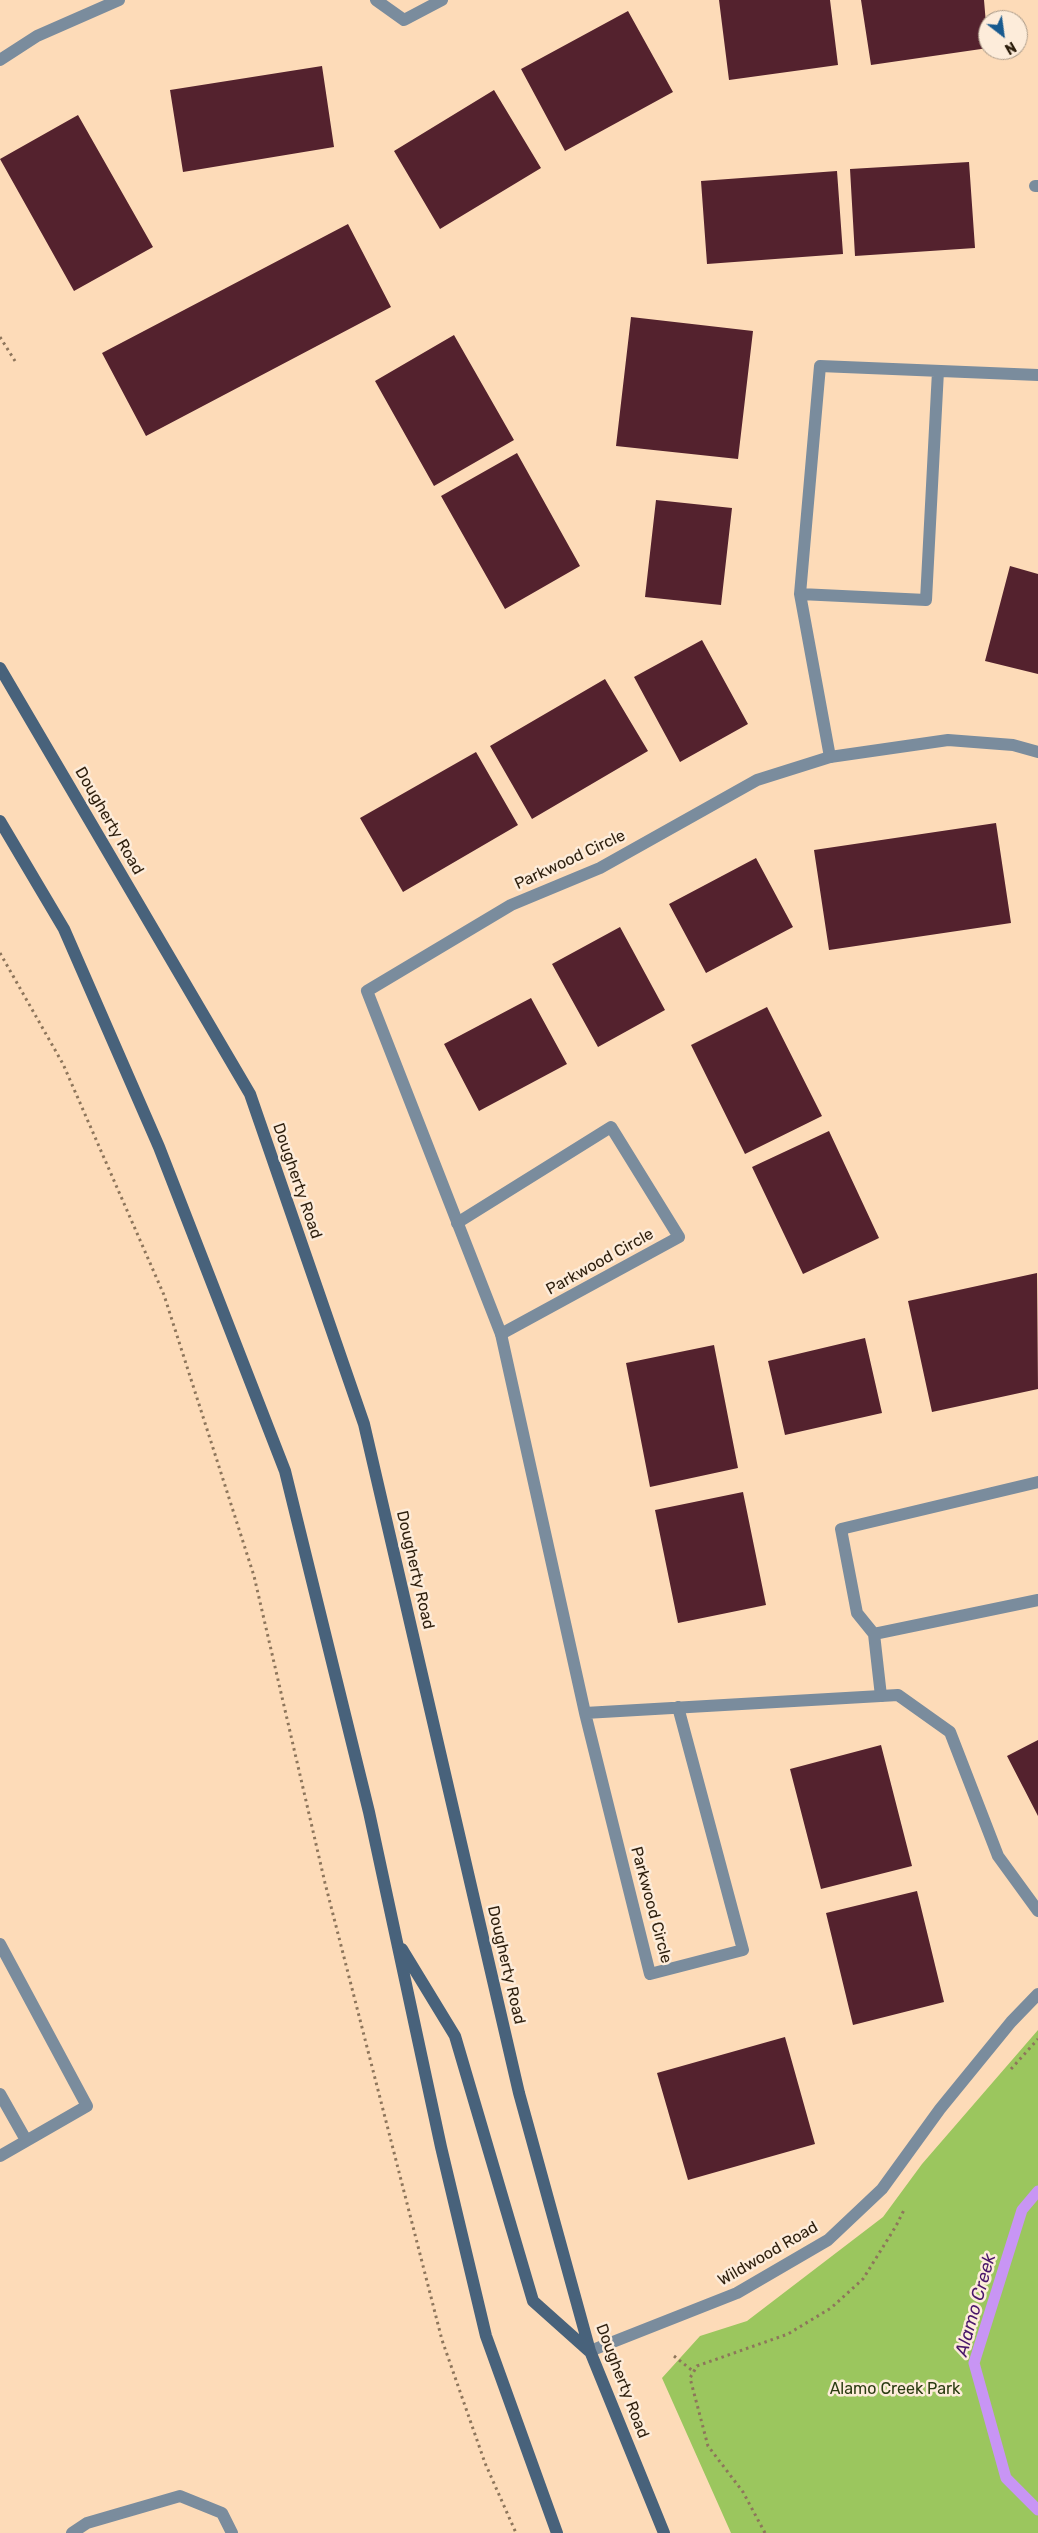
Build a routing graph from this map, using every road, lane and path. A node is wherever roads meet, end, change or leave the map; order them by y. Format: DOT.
graph roads {
  1 [pos="120,0"];
  2 [pos="376,0"];
  3 [pos="442,0"];
  4 [pos="0,60"];
  5 [pos="0,337"];
  6 [pos="15,361"];
  7 [pos="938,371"];
  8 [pos="1038,375"];
  9 [pos="800,594"];
  10 [pos="0,668"];
  11 [pos="1038,752"];
  12 [pos="830,757"];
  13 [pos="0,821"];
  14 [pos="0,953"];
  15 [pos="457,1223"];
  16 [pos="501,1334"];
  17 [pos="1038,1482"];
  18 [pos="1038,1600"];
  19 [pos="874,1634"];
  20 [pos="881,1696"];
  21 [pos="678,1707"];
  22 [pos="585,1713"];
  23 [pos="1038,1910"];
  24 [pos="397,1941"];
  25 [pos="0,1944"];
  26 [pos="1038,1994"];
  27 [pos="1038,2039"];
  28 [pos="1005,2075"];
  29 [pos="0,2094"];
  30 [pos="26,2140"];
  31 [pos="0,2156"];
  32 [pos="908,2199"];
  33 [pos="590,2351"];
  34 [pos="674,2356"];
  35 [pos="694,2372"];
  36 [pos="72,2533"];
  37 [pos="232,2533"];
  38 [pos="516,2533"];
  39 [pos="557,2533"];
  40 [pos="664,2533"];
  41 [pos="765,2533"];
  1 -- 4 [label="street"];
  2 -- 3 [label="street"];
  5 -- 6 [label="path"];
  7 -- 8 [label="street"];
  7 -- 9 [label="street"];
  7 -- 9 [label="street"];
  9 -- 12 [label="street"];
  10 -- 33 [label="main road, Dougherty Road"];
  11 -- 12 [label="street, Parkwood Circle"];
  12 -- 15 [label="street, Parkwood Circle"];
  13 -- 24 [label="main road"];
  14 -- 38 [label="path"];
  15 -- 16 [label="street, Parkwood Circle"];
  15 -- 16 [label="street, Parkwood Circle"];
  16 -- 22 [label="street, Parkwood Circle"];
  17 -- 19 [label="street"];
  18 -- 19 [label="street"];
  19 -- 20 [label="street"];
  20 -- 21 [label="street"];
  20 -- 23 [label="street"];
  21 -- 22 [label="street"];
  21 -- 22 [label="street, Parkwood Circle"];
  24 -- 33 [label="main road"];
  24 -- 39 [label="main road"];
  25 -- 30 [label="street"];
  26 -- 33 [label="street, Wildwood Road"];
  27 -- 28 [label="path"];
  29 -- 30 [label="street"];
  30 -- 31 [label="street"];
  32 -- 35 [label="path"];
  33 -- 40 [label="main road, Dougherty Road"];
  34 -- 35 [label="path"];
  35 -- 41 [label="path"];
  36 -- 37 [label="street"];
}
